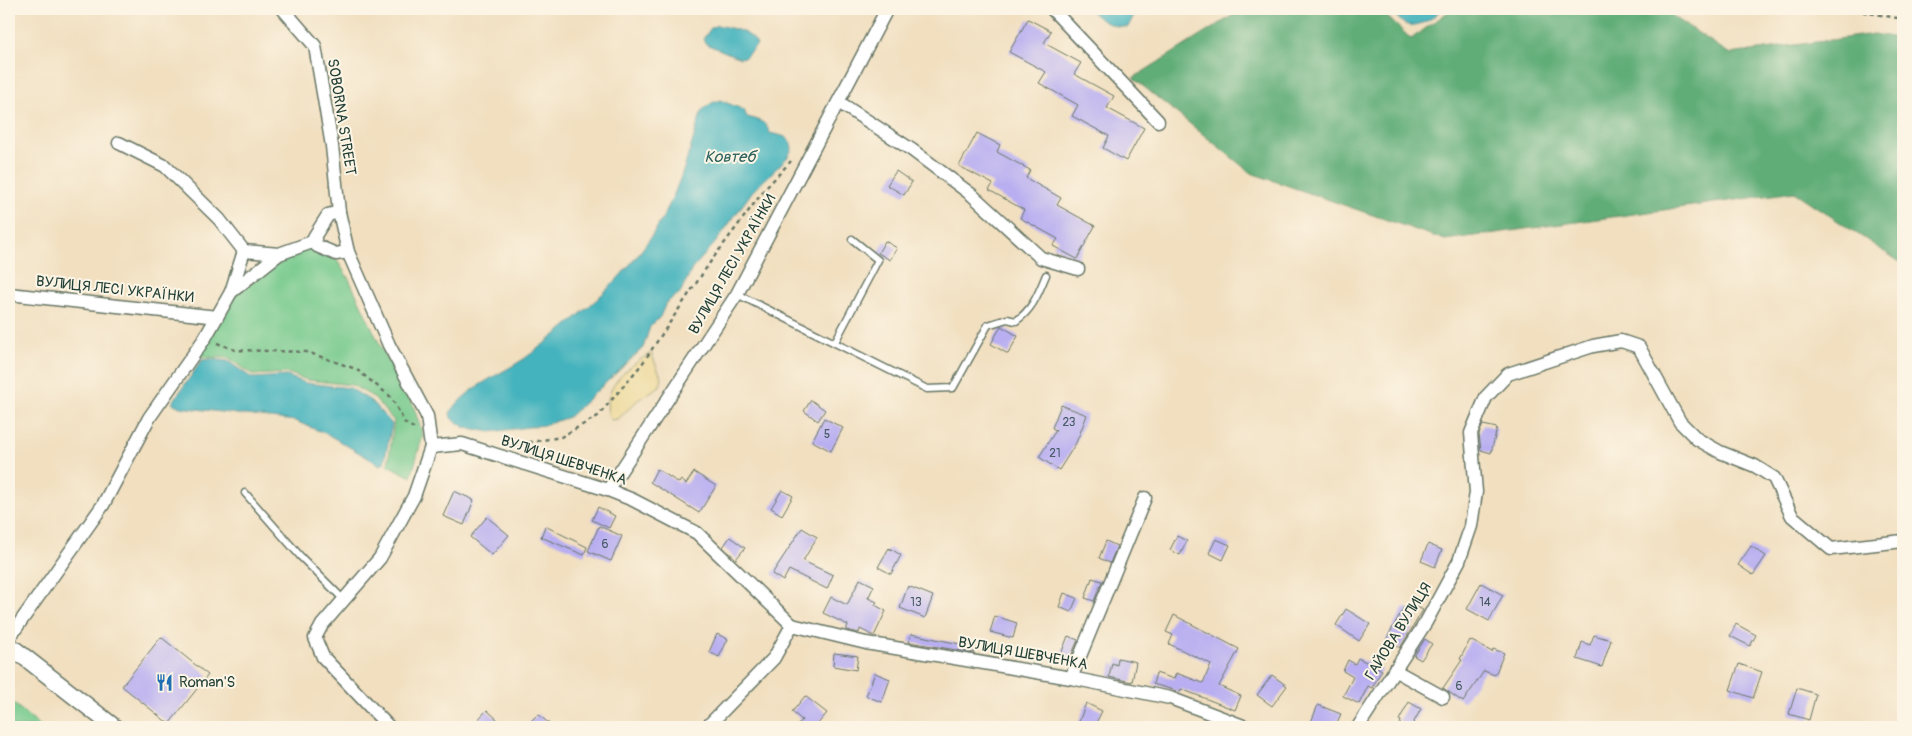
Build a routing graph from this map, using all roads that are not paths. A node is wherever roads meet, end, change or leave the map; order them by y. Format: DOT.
graph roads {
  1 [pos="283,9"];
  2 [pos="887,9"];
  3 [pos="1052,9"];
  4 [pos="840,103"];
  5 [pos="1158,121"];
  6 [pos="119,143"];
  7 [pos="339,212"];
  8 [pos="852,239"];
  9 [pos="315,241"];
  10 [pos="244,251"];
  11 [pos="348,252"];
  12 [pos="279,254"];
  13 [pos="1078,269"];
  14 [pos="1046,275"];
  15 [pos="231,292"];
  16 [pos="9,294"];
  17 [pos="737,294"];
  18 [pos="217,317"];
  19 [pos="835,342"];
  20 [pos="432,447"];
  21 [pos="608,490"];
  22 [pos="245,493"];
  23 [pos="1145,498"];
  24 [pos="1903,541"];
  25 [pos="343,599"];
  26 [pos="792,625"];
  27 [pos="9,638"];
  28 [pos="9,645"];
  29 [pos="1394,670"];
  30 [pos="1071,678"];
  31 [pos="1443,697"];
  32 [pos="720,723"];
  33 [pos="114,727"];
  34 [pos="389,727"];
  35 [pos="707,727"];
  36 [pos="1246,727"];
  37 [pos="1358,727"];
  1 -- 7 [label="street, SOBORNA STREET"];
  2 -- 4 [label="street, ВУЛИЦЯ ЛЕСІ УКРАЇНКИ"];
  3 -- 5 [label="street"];
  4 -- 13 [label="street"];
  4 -- 17 [label="street, ВУЛИЦЯ ЛЕСІ УКРАЇНКИ"];
  6 -- 10 [label="street"];
  7 -- 9 [label="street"];
  7 -- 11 [label="street, SOBORNA STREET"];
  8 -- 19 [label="lane"];
  9 -- 11 [label="street"];
  9 -- 12 [label="street"];
  10 -- 12 [label="street"];
  10 -- 15 [label="street"];
  11 -- 20 [label="street, SOBORNA STREET"];
  12 -- 15 [label="street"];
  14 -- 19 [label="lane"];
  15 -- 18 [label="street"];
  16 -- 18 [label="street, ВУЛИЦЯ ЛЕСІ УКРАЇНКИ"];
  17 -- 19 [label="lane"];
  17 -- 21 [label="street, ВУЛИЦЯ ЛЕСІ УКРАЇНКИ"];
  18 -- 27 [label="street"];
  20 -- 21 [label="street, ВУЛИЦЯ ШЕВЧЕНКА"];
  20 -- 25 [label="street"];
  21 -- 26 [label="street, ВУЛИЦЯ ШЕВЧЕНКА"];
  22 -- 25 [label="lane"];
  23 -- 30 [label="street"];
  24 -- 29 [label="street, ГАЙОВА ВУЛИЦЯ"];
  25 -- 34 [label="street"];
  26 -- 30 [label="street, ВУЛИЦЯ ШЕВЧЕНКА"];
  26 -- 32 [label="street"];
  28 -- 33 [label="street"];
  29 -- 31 [label="street"];
  29 -- 37 [label="street, ГАЙОВА ВУЛИЦЯ"];
  30 -- 36 [label="street, ВУЛИЦЯ ШЕВЧЕНКА"];
  32 -- 35 [label="street"];
}
